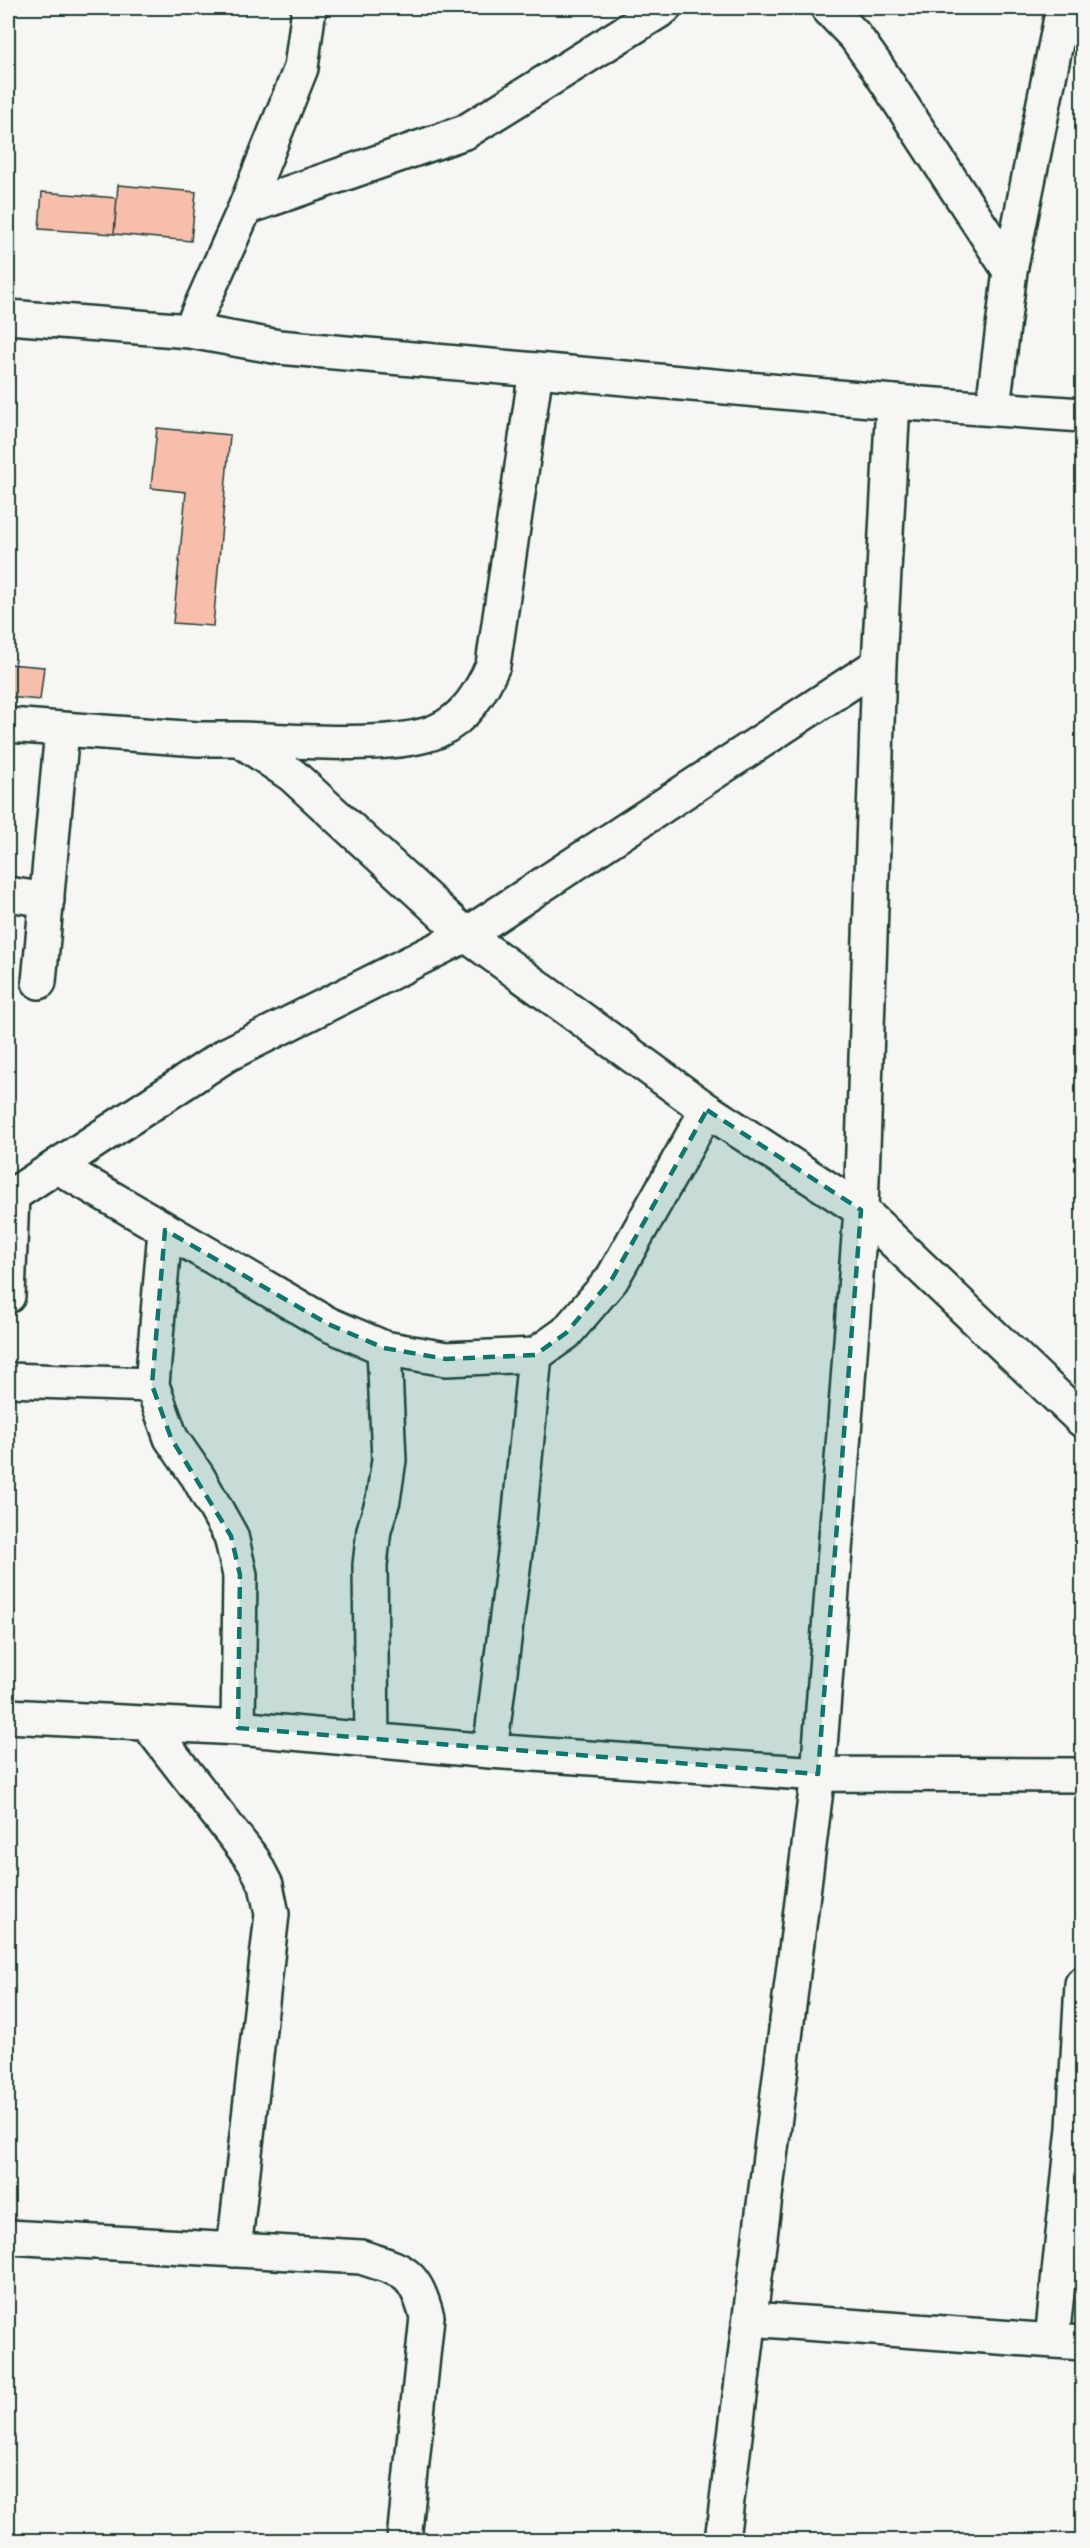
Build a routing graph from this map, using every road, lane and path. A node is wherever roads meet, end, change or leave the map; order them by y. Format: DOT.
graph roads {
  1 [pos="309,8"];
  2 [pos="664,8"];
  3 [pos="828,8"];
  4 [pos="1063,8"];
  5 [pos="244,208"];
  6 [pos="1010,271"];
  7 [pos="8,317"];
  8 [pos="190,331"];
  9 [pos="536,370"];
  10 [pos="893,402"];
  11 [pos="993,407"];
  12 [pos="1083,415"];
  13 [pos="879,664"];
  14 [pos="8,725"];
  15 [pos="62,730"];
  16 [pos="239,739"];
  17 [pos="8,894"];
  18 [pos="47,900"];
  19 [pos="466,935"];
  20 [pos="39,982"];
  21 [pos="707,1110"];
  22 [pos="58,1167"];
  23 [pos="10,1197"];
  24 [pos="861,1210"];
  25 [pos="165,1230"];
  26 [pos="8,1296"];
  27 [pos="384,1348"];
  28 [pos="535,1355"];
  29 [pos="8,1380"];
  30 [pos="152,1385"];
  31 [pos="1083,1420"];
  32 [pos="8,1716"];
  33 [pos="147,1723"];
  34 [pos="238,1728"];
  35 [pos="372,1740"];
  36 [pos="490,1751"];
  37 [pos="818,1774"];
  38 [pos="1083,1775"];
  39 [pos="1083,1984"];
  40 [pos="1078,2129"];
  41 [pos="8,2237"];
  42 [pos="234,2250"];
  43 [pos="750,2319"];
  44 [pos="1068,2341"];
  45 [pos="404,2541"];
  46 [pos="722,2541"];
  1 -- 5 [label="main road"];
  2 -- 5 [label="main road"];
  3 -- 6 [label="main road"];
  4 -- 6 [label="main road"];
  5 -- 8 [label="main road"];
  6 -- 11 [label="main road"];
  7 -- 8 [label="main road"];
  8 -- 9 [label="main road"];
  9 -- 10 [label="main road"];
  9 -- 16 [label="main road"];
  10 -- 11 [label="main road"];
  10 -- 13 [label="main road"];
  11 -- 12 [label="main road"];
  13 -- 19 [label="main road"];
  13 -- 24 [label="main road"];
  14 -- 15 [label="main road"];
  15 -- 16 [label="main road"];
  15 -- 18 [label="main road"];
  16 -- 19 [label="main road"];
  17 -- 18 [label="main road"];
  18 -- 20 [label="main road"];
  19 -- 21 [label="main road"];
  19 -- 22 [label="main road"];
  21 -- 24 [label="main road"];
  21 -- 28 [label="main road"];
  22 -- 23 [label="main road"];
  22 -- 25 [label="main road"];
  23 -- 26 [label="main road"];
  24 -- 31 [label="main road"];
  24 -- 37 [label="main road"];
  25 -- 27 [label="main road"];
  25 -- 30 [label="main road"];
  27 -- 28 [label="main road"];
  27 -- 35 [label="main road"];
  28 -- 36 [label="main road"];
  29 -- 30 [label="main road"];
  30 -- 34 [label="main road"];
  32 -- 33 [label="main road"];
  33 -- 34 [label="main road"];
  33 -- 42 [label="main road"];
  34 -- 35 [label="main road"];
  35 -- 36 [label="main road"];
  36 -- 37 [label="main road"];
  37 -- 38 [label="main road"];
  37 -- 43 [label="main road"];
  39 -- 40 [label="main road"];
  40 -- 44 [label="main road"];
  41 -- 42 [label="main road"];
  42 -- 45 [label="main road"];
  43 -- 44 [label="main road"];
  43 -- 46 [label="main road"];
}
